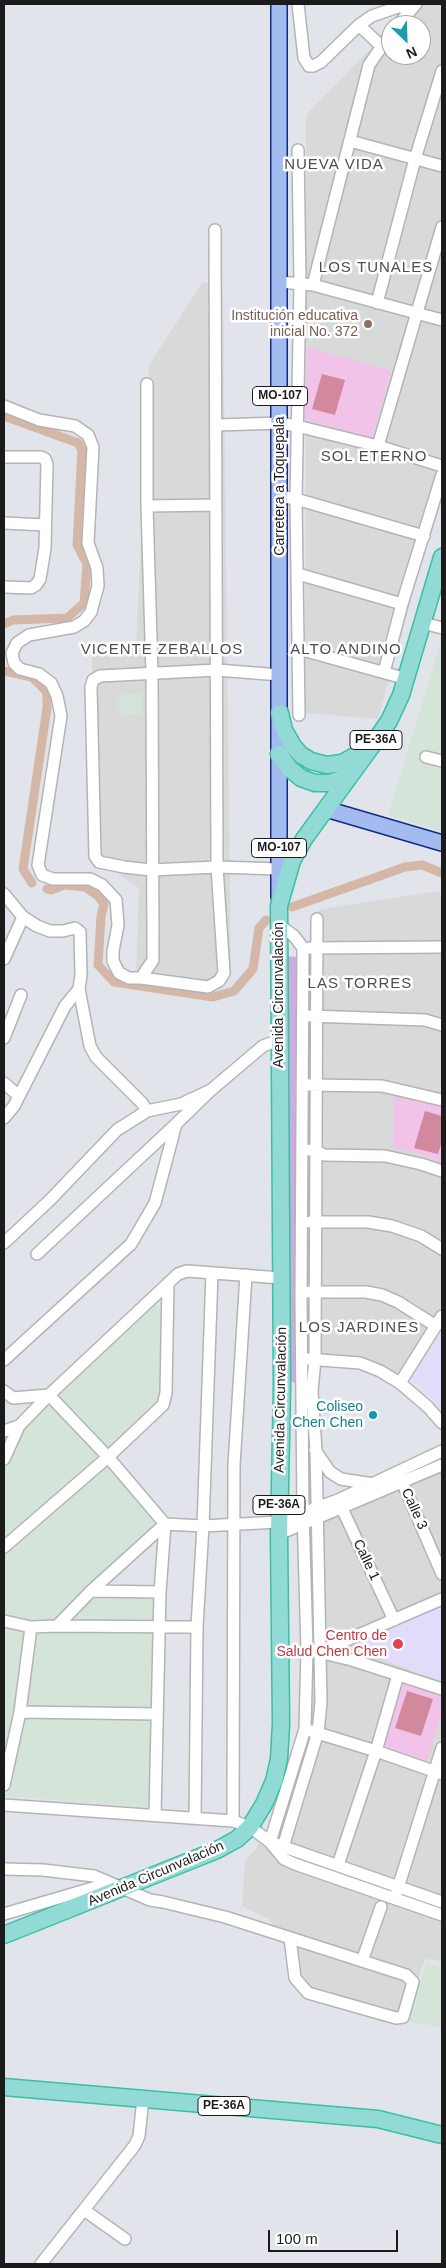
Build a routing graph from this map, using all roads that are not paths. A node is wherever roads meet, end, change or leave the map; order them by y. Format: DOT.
graph roads {
  1 [pos="279,4"];
  2 [pos="298,4"];
  3 [pos="415,5"];
  4 [pos="406,15"];
  5 [pos="359,25"];
  6 [pos="381,46"];
  7 [pos="442,71"];
  8 [pos="350,141"];
  9 [pos="298,150"];
  10 [pos="415,158"];
  11 [pos="442,166"];
  12 [pos="442,227"];
  13 [pos="215,230"];
  14 [pos="280,282"];
  15 [pos="300,284"];
  16 [pos="313,285"];
  17 [pos="377,303"];
  18 [pos="417,314"];
  19 [pos="442,320"];
  20 [pos="147,384"];
  21 [pos="4,406"];
  22 [pos="280,423"];
  23 [pos="217,425"];
  24 [pos="297,426"];
  25 [pos="378,446"];
  26 [pos="4,457"];
  27 [pos="442,466"];
  28 [pos="442,475"];
  29 [pos="279,496"];
  30 [pos="296,499"];
  31 [pos="215,505"];
  32 [pos="147,506"];
  33 [pos="4,524"];
  34 [pos="45,525"];
  35 [pos="424,536"];
  36 [pos="442,557"];
  37 [pos="298,574"];
  38 [pos="4,587"];
  39 [pos="402,604"];
  40 [pos="423,622"];
  41 [pos="442,628"];
  42 [pos="299,649"];
  43 [pos="216,670"];
  44 [pos="384,672"];
  45 [pos="152,673"];
  46 [pos="280,675"];
  47 [pos="407,679"];
  48 [pos="280,713"];
  49 [pos="299,715"];
  50 [pos="371,747"];
  51 [pos="279,754"];
  52 [pos="426,757"];
  53 [pos="442,761"];
  54 [pos="349,777"];
  55 [pos="279,789"];
  56 [pos="326,809"];
  57 [pos="442,843"];
  58 [pos="217,867"];
  59 [pos="279,869"];
  60 [pos="151,870"];
  61 [pos="4,894"];
  62 [pos="279,906"];
  63 [pos="23,917"];
  64 [pos="317,919"];
  65 [pos="278,924"];
  66 [pos="442,947"];
  67 [pos="303,948"];
  68 [pos="317,948"];
  69 [pos="4,958"];
  70 [pos="142,978"];
  71 [pos="79,989"];
  72 [pos="21,995"];
  73 [pos="302,1016"];
  74 [pos="316,1016"];
  75 [pos="442,1025"];
  76 [pos="4,1038"];
  77 [pos="279,1040"];
  78 [pos="4,1083"];
  79 [pos="310,1085"];
  80 [pos="211,1090"];
  81 [pos="19,1096"];
  82 [pos="442,1100"];
  83 [pos="147,1111"];
  84 [pos="4,1118"];
  85 [pos="176,1124"];
  86 [pos="302,1156"];
  87 [pos="318,1156"];
  88 [pos="442,1171"];
  89 [pos="301,1222"];
  90 [pos="315,1222"];
  91 [pos="4,1244"];
  92 [pos="442,1249"];
  93 [pos="37,1254"];
  94 [pos="212,1273"];
  95 [pos="246,1275"];
  96 [pos="281,1278"];
  97 [pos="168,1284"];
  98 [pos="301,1292"];
  99 [pos="315,1292"];
  100 [pos="439,1321"];
  101 [pos="315,1359"];
  102 [pos="4,1360"];
  103 [pos="303,1360"];
  104 [pos="400,1383"];
  105 [pos="4,1391"];
  106 [pos="48,1395"];
  107 [pos="442,1423"];
  108 [pos="19,1426"];
  109 [pos="303,1431"];
  110 [pos="4,1432"];
  111 [pos="316,1450"];
  112 [pos="442,1451"];
  113 [pos="108,1457"];
  114 [pos="4,1459"];
  115 [pos="442,1465"];
  116 [pos="400,1478"];
  117 [pos="374,1484"];
  118 [pos="340,1504"];
  119 [pos="317,1507"];
  120 [pos="303,1512"];
  121 [pos="316,1519"];
  122 [pos="234,1522"];
  123 [pos="165,1524"];
  124 [pos="303,1524"];
  125 [pos="203,1526"];
  126 [pos="279,1528"];
  127 [pos="4,1547"];
  128 [pos="442,1574"];
  129 [pos="91,1591"];
  130 [pos="160,1592"];
  131 [pos="442,1598"];
  132 [pos="394,1620"];
  133 [pos="4,1621"];
  134 [pos="159,1625"];
  135 [pos="31,1626"];
  136 [pos="57,1626"];
  137 [pos="197,1627"];
  138 [pos="307,1649"];
  139 [pos="319,1652"];
  140 [pos="398,1675"];
  141 [pos="442,1689"];
  142 [pos="20,1712"];
  143 [pos="157,1714"];
  144 [pos="305,1729"];
  145 [pos="318,1732"];
  146 [pos="442,1748"];
  147 [pos="376,1751"];
  148 [pos="439,1773"];
  149 [pos="4,1785"];
  150 [pos="4,1805"];
  151 [pos="155,1815"];
  152 [pos="195,1818"];
  153 [pos="233,1821"];
  154 [pos="250,1827"];
  155 [pos="270,1842"];
  156 [pos="283,1847"];
  157 [pos="338,1865"];
  158 [pos="4,1869"];
  159 [pos="117,1886"];
  160 [pos="398,1886"];
  161 [pos="394,1898"];
  162 [pos="442,1902"];
  163 [pos="381,1907"];
  164 [pos="4,1914"];
  165 [pos="442,1915"];
  166 [pos="4,1935"];
  167 [pos="290,1938"];
  168 [pos="362,1961"];
  169 [pos="4,2087"];
  170 [pos="143,2099"];
  171 [pos="442,2135"];
  172 [pos="84,2210"];
  173 [pos="125,2239"];
  174 [pos="45,2263"];
  1 -- 14 [label="main road, Carretera a Toquepala / MO-107"];
  2 -- 5 [label="street"];
  3 -- 4 [label="street"];
  3 -- 5 [label="street"];
  5 -- 6 [label="street"];
  6 -- 8 [label="street"];
  7 -- 10 [label="street"];
  8 -- 10 [label="street"];
  8 -- 16 [label="street"];
  9 -- 15 [label="street"];
  10 -- 11 [label="street"];
  10 -- 17 [label="street"];
  12 -- 18 [label="street"];
  13 -- 23 [label="street"];
  14 -- 15 [label="street"];
  14 -- 22 [label="main road, Carretera a Toquepala / MO-107"];
  15 -- 16 [label="street"];
  15 -- 24 [label="street"];
  16 -- 17 [label="street"];
  17 -- 18 [label="street"];
  18 -- 19 [label="street"];
  18 -- 25 [label="street"];
  20 -- 32 [label="street"];
  21 -- 70 [label="street"];
  22 -- 23 [label="street"];
  22 -- 24 [label="street"];
  22 -- 29 [label="main road, Carretera a Toquepala / MO-107"];
  23 -- 31 [label="street"];
  24 -- 25 [label="street"];
  24 -- 30 [label="street"];
  25 -- 27 [label="street"];
  26 -- 34 [label="street"];
  28 -- 35 [label="street"];
  29 -- 30 [label="street"];
  29 -- 46 [label="main road, Carretera a Toquepala / MO-107"];
  30 -- 35 [label="street"];
  30 -- 37 [label="street"];
  31 -- 32 [label="street"];
  31 -- 43 [label="street"];
  32 -- 45 [label="street"];
  33 -- 34 [label="street"];
  34 -- 38 [label="street"];
  35 -- 39 [label="street"];
  36 -- 40 [label="highway, Avenida Circunvalación / PE-36A"];
  37 -- 39 [label="street"];
  37 -- 42 [label="street"];
  39 -- 44 [label="street"];
  40 -- 41 [label="street"];
  40 -- 47 [label="highway, Avenida Circunvalación / PE-36A"];
  42 -- 44 [label="street"];
  42 -- 49 [label="street"];
  43 -- 45 [label="street"];
  43 -- 46 [label="street"];
  43 -- 58 [label="street"];
  44 -- 47 [label="street"];
  45 -- 60 [label="street"];
  45 -- 60 [label="street"];
  46 -- 48 [label="main road, Carretera a Toquepala / MO-107"];
  47 -- 50 [label="highway, Avenida Circunvalación / PE-36A"];
  48 -- 50 [label="highway"];
  48 -- 51 [label="main road, Carretera a Toquepala / MO-107"];
  50 -- 54 [label="highway, Avenida Circunvalación / PE-36A"];
  51 -- 54 [label="highway"];
  51 -- 55 [label="main road, Carretera a Toquepala / MO-107"];
  52 -- 53 [label="street"];
  54 -- 56 [label="highway, Avenida Circunvalación / PE-36A"];
  55 -- 59 [label="main road, Avenida Circunvalación / MO-107"];
  56 -- 57 [label="main road"];
  56 -- 62 [label="highway, Avenida Circunvalación / PE-36A"];
  58 -- 59 [label="street"];
  58 -- 60 [label="street"];
  58 -- 70 [label="street"];
  59 -- 62 [label="main road, Avenida Circunvalación / MO-107"];
  60 -- 70 [label="street"];
  61 -- 63 [label="street"];
  62 -- 65 [label="highway, Avenida Circunvalación / PE-36A"];
  63 -- 69 [label="street"];
  63 -- 71 [label="street"];
  64 -- 68 [label="street"];
  65 -- 67 [label="street"];
  65 -- 77 [label="highway, Avenida Circunvalación / PE-36A"];
  66 -- 68 [label="street"];
  67 -- 68 [label="street"];
  67 -- 73 [label="street"];
  68 -- 74 [label="street"];
  71 -- 81 [label="street"];
  71 -- 83 [label="street"];
  72 -- 76 [label="street"];
  73 -- 74 [label="street"];
  73 -- 79 [label="street"];
  74 -- 75 [label="street"];
  74 -- 79 [label="street"];
  77 -- 80 [label="street"];
  77 -- 96 [label="highway, Avenida Circunvalación / PE-36A"];
  78 -- 81 [label="street"];
  79 -- 82 [label="street"];
  79 -- 86 [label="street"];
  79 -- 87 [label="street"];
  80 -- 83 [label="street"];
  80 -- 85 [label="street"];
  81 -- 84 [label="street"];
  83 -- 91 [label="street"];
  85 -- 93 [label="street"];
  85 -- 102 [label="street"];
  86 -- 87 [label="street"];
  86 -- 89 [label="street"];
  87 -- 88 [label="street"];
  87 -- 90 [label="street"];
  89 -- 90 [label="street"];
  89 -- 98 [label="street"];
  90 -- 92 [label="street"];
  90 -- 99 [label="street"];
  94 -- 95 [label="street"];
  94 -- 97 [label="street"];
  94 -- 125 [label="street"];
  95 -- 96 [label="street"];
  95 -- 122 [label="street"];
  96 -- 126 [label="highway, Avenida Circunvalación / PE-36A"];
  97 -- 106 [label="street"];
  97 -- 113 [label="street"];
  98 -- 99 [label="street"];
  98 -- 103 [label="street"];
  99 -- 100 [label="street"];
  99 -- 101 [label="street"];
  100 -- 104 [label="street"];
  101 -- 103 [label="street"];
  101 -- 104 [label="street"];
  101 -- 111 [label="street"];
  103 -- 109 [label="street"];
  104 -- 107 [label="street"];
  105 -- 106 [label="street"];
  106 -- 108 [label="street"];
  106 -- 113 [label="street"];
  108 -- 110 [label="street"];
  108 -- 114 [label="street"];
  109 -- 111 [label="street"];
  109 -- 120 [label="street"];
  111 -- 117 [label="street"];
  111 -- 119 [label="street"];
  112 -- 116 [label="street"];
  113 -- 123 [label="street"];
  113 -- 127 [label="street"];
  115 -- 116 [label="street"];
  116 -- 117 [label="street"];
  116 -- 118 [label="street"];
  116 -- 128 [label="street, Calle 3"];
  117 -- 118 [label="street"];
  118 -- 119 [label="street"];
  118 -- 121 [label="street"];
  118 -- 132 [label="street, Calle 1"];
  119 -- 120 [label="street"];
  119 -- 121 [label="street"];
  120 -- 124 [label="street"];
  120 -- 126 [label="street"];
  121 -- 124 [label="street"];
  121 -- 139 [label="street"];
  122 -- 125 [label="street"];
  122 -- 126 [label="street"];
  122 -- 153 [label="street"];
  123 -- 125 [label="street"];
  123 -- 129 [label="street"];
  123 -- 130 [label="street"];
  124 -- 126 [label="street"];
  124 -- 138 [label="street"];
  125 -- 137 [label="street"];
  126 -- 154 [label="highway, Avenida Circunvalación / PE-36A"];
  129 -- 130 [label="street"];
  129 -- 136 [label="street"];
  130 -- 134 [label="street"];
  131 -- 132 [label="street"];
  132 -- 139 [label="street"];
  133 -- 135 [label="street"];
  134 -- 136 [label="street"];
  134 -- 137 [label="street"];
  134 -- 143 [label="street"];
  135 -- 136 [label="street"];
  135 -- 142 [label="street"];
  137 -- 152 [label="street"];
  138 -- 139 [label="street"];
  138 -- 144 [label="street"];
  139 -- 140 [label="street"];
  139 -- 145 [label="street"];
  140 -- 141 [label="street"];
  140 -- 147 [label="street"];
  142 -- 143 [label="street"];
  142 -- 149 [label="street"];
  143 -- 151 [label="street"];
  144 -- 145 [label="street"];
  144 -- 155 [label="street"];
  145 -- 147 [label="street"];
  145 -- 156 [label="street"];
  146 -- 148 [label="street"];
  147 -- 148 [label="street"];
  147 -- 157 [label="street"];
  148 -- 160 [label="street"];
  150 -- 151 [label="street"];
  151 -- 152 [label="street"];
  152 -- 153 [label="street"];
  153 -- 154 [label="street"];
  154 -- 155 [label="street"];
  154 -- 159 [label="highway, Avenida Circunvalación / PE-36A"];
  155 -- 156 [label="street"];
  155 -- 161 [label="street"];
  156 -- 157 [label="street"];
  157 -- 160 [label="street"];
  158 -- 159 [label="street"];
  159 -- 164 [label="street"];
  159 -- 166 [label="highway, Avenida Circunvalación / PE-36A"];
  159 -- 167 [label="street"];
  160 -- 161 [label="street"];
  160 -- 162 [label="street"];
  161 -- 165 [label="street"];
  163 -- 168 [label="street"];
  167 -- 168 [label="street"];
  167 -- 168 [label="street"];
  169 -- 170 [label="highway, PE-36A"];
  170 -- 171 [label="highway, PE-36A"];
  170 -- 172 [label="street"];
  172 -- 173 [label="street"];
  172 -- 174 [label="street"];
}
